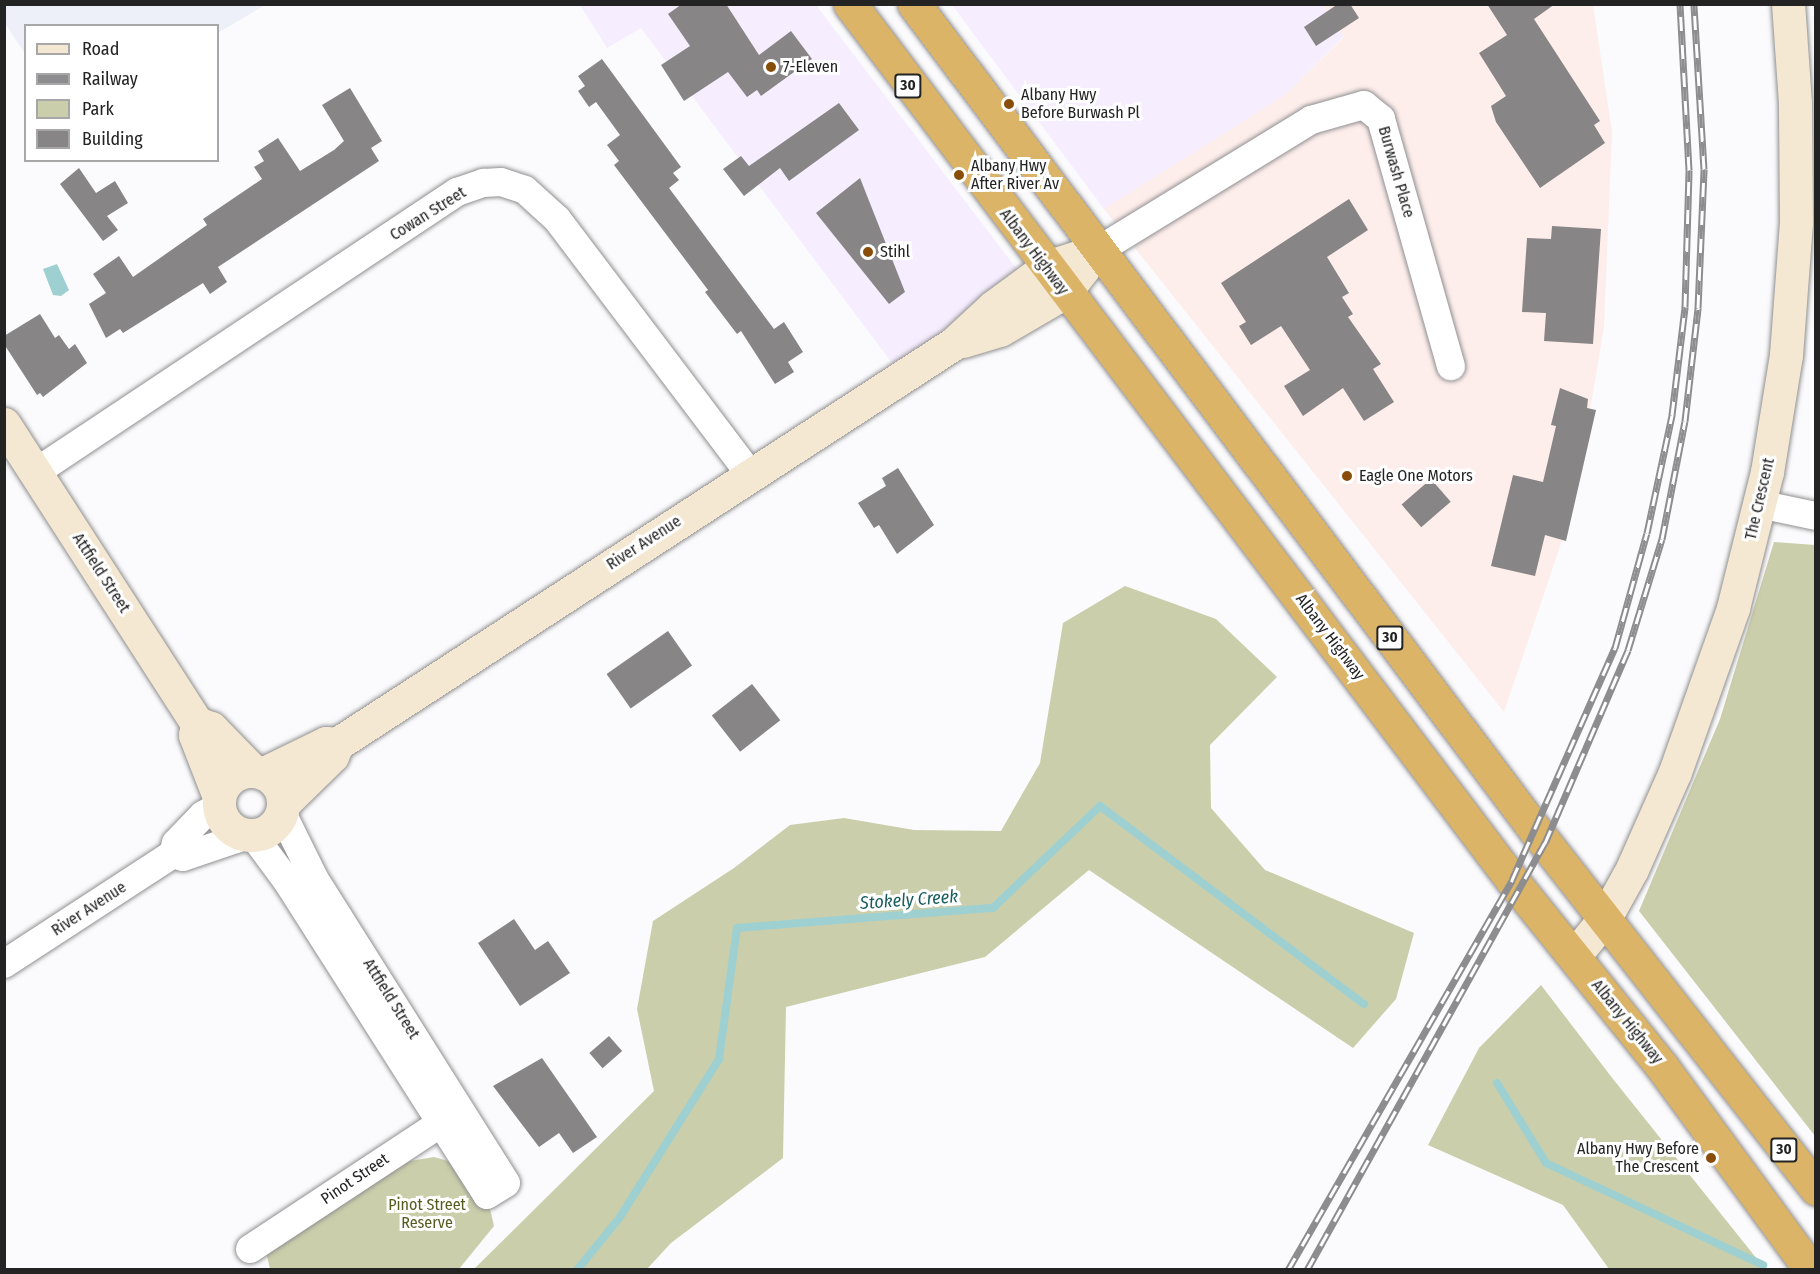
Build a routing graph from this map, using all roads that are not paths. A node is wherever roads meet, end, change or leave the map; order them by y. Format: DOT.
graph roads {
  1 [pos="850,4"];
  2 [pos="914,4"];
  3 [pos="1788,4"];
  4 [pos="1098,250"];
  5 [pos="1056,279"];
  6 [pos="1451,366"];
  7 [pos="4,424"];
  8 [pos="36,472"];
  9 [pos="750,474"];
  10 [pos="1759,504"];
  11 [pos="1815,516"];
  12 [pos="197,723"];
  13 [pos="1455,723"];
  14 [pos="337,744"];
  15 [pos="1418,754"];
  16 [pos="259,772"];
  17 [pos="219,802"];
  18 [pos="283,809"];
  19 [pos="247,834"];
  20 [pos="173,854"];
  21 [pos="1605,918"];
  22 [pos="1574,956"];
  23 [pos="4,963"];
  24 [pos="450,1117"];
  25 [pos="496,1189"];
  26 [pos="1815,1189"];
  27 [pos="250,1249"];
  28 [pos="1811,1269"];
  1 -- 5 [label="highway, Albany Highway / 30"];
  2 -- 4 [label="highway, 30"];
  3 -- 10 [label="street, The Crescent"];
  4 -- 5 [label="street, River Avenue"];
  4 -- 6 [label="street, Burwash Place"];
  4 -- 13 [label="highway, 30"];
  5 -- 9 [label="street, River Avenue"];
  5 -- 15 [label="highway, Albany Highway / 30"];
  7 -- 8 [label="street, Attfield Street"];
  8 -- 9 [label="street, Cowan Street"];
  8 -- 12 [label="street, Attfield Street"];
  9 -- 14 [label="street, River Avenue"];
  10 -- 11 [label="street"];
  10 -- 21 [label="street, The Crescent"];
  12 -- 16 [label="street, Attfield Street"];
  12 -- 17 [label="street, Attfield Street"];
  13 -- 15 [label="highway"];
  13 -- 21 [label="highway, 30"];
  14 -- 16 [label="street, River Avenue"];
  14 -- 18 [label="street, River Avenue"];
  15 -- 22 [label="highway, Albany Highway / 30"];
  16 -- 17 [label="street"];
  16 -- 18 [label="street"];
  17 -- 19 [label="street"];
  17 -- 20 [label="street, River Avenue"];
  18 -- 19 [label="street"];
  18 -- 24 [label="street, Attfield Street"];
  19 -- 20 [label="street, River Avenue"];
  19 -- 24 [label="street, Attfield Street"];
  20 -- 23 [label="street, River Avenue"];
  21 -- 22 [label="street, The Crescent"];
  21 -- 26 [label="highway, 30"];
  22 -- 28 [label="highway, Albany Highway / 30"];
  24 -- 25 [label="street, Attfield Street"];
  24 -- 27 [label="street, Pinot Street"];
}
